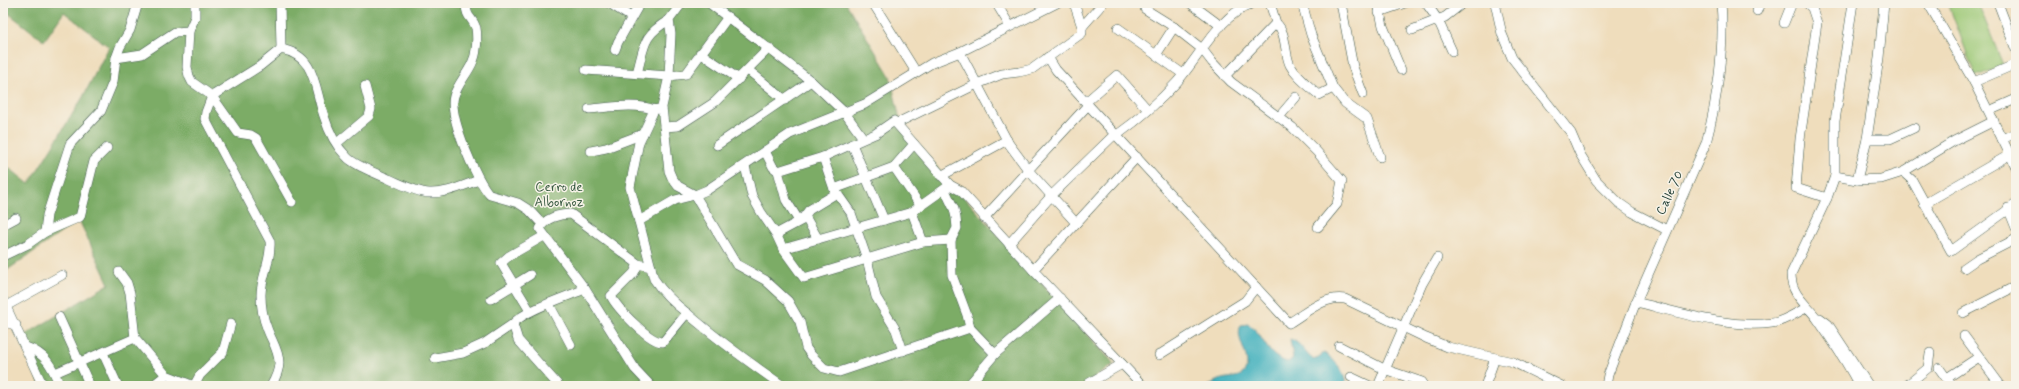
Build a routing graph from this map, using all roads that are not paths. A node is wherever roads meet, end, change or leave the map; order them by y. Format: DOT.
graph roads {
  1 [pos="138,3"];
  2 [pos="194,3"];
  3 [pos="280,3"];
  4 [pos="466,3"];
  5 [pos="609,3"];
  6 [pos="640,3"];
  7 [pos="682,3"];
  8 [pos="710,3"];
  9 [pos="996,3"];
  10 [pos="1057,3"];
  11 [pos="1074,3"];
  12 [pos="1103,3"];
  13 [pos="1190,3"];
  14 [pos="1253,3"];
  15 [pos="1270,3"];
  16 [pos="1302,3"];
  17 [pos="1341,3"];
  18 [pos="1378,3"];
  19 [pos="1405,3"];
  20 [pos="1426,3"];
  21 [pos="1463,3"];
  22 [pos="1495,3"];
  23 [pos="1721,3"];
  24 [pos="1792,3"];
  25 [pos="1807,3"];
  26 [pos="1853,3"];
  27 [pos="1884,3"];
  28 [pos="1928,3"];
  29 [pos="1998,3"];
  30 [pos="877,4"];
  31 [pos="1145,8"];
  32 [pos="1379,12"];
  33 [pos="631,17"];
  34 [pos="728,17"];
  35 [pos="669,20"];
  36 [pos="1438,20"];
  37 [pos="1276,23"];
  38 [pos="1784,23"];
  39 [pos="1010,26"];
  40 [pos="1221,26"];
  41 [pos="1082,27"];
  42 [pos="1118,28"];
  43 [pos="1174,28"];
  44 [pos="1412,30"];
  45 [pos="189,31"];
  46 [pos="769,48"];
  47 [pos="1202,49"];
  48 [pos="281,50"];
  49 [pos="615,50"];
  50 [pos="2016,50"];
  51 [pos="1452,51"];
  52 [pos="960,52"];
  53 [pos="700,53"];
  54 [pos="1156,54"];
  55 [pos="1048,57"];
  56 [pos="116,58"];
  57 [pos="2016,64"];
  58 [pos="586,70"];
  59 [pos="748,70"];
  60 [pos="1401,70"];
  61 [pos="916,72"];
  62 [pos="637,73"];
  63 [pos="1184,74"];
  64 [pos="669,76"];
  65 [pos="1225,76"];
  66 [pos="739,79"];
  67 [pos="811,81"];
  68 [pos="1974,82"];
  69 [pos="977,84"];
  70 [pos="365,86"];
  71 [pos="1333,88"];
  72 [pos="1363,94"];
  73 [pos="212,96"];
  74 [pos="1296,97"];
  75 [pos="2016,99"];
  76 [pos="785,100"];
  77 [pos="1087,104"];
  78 [pos="589,109"];
  79 [pos="658,109"];
  80 [pos="1148,110"];
  81 [pos="1989,111"];
  82 [pos="845,112"];
  83 [pos="1279,117"];
  84 [pos="1994,121"];
  85 [pos="897,123"];
  86 [pos="664,127"];
  87 [pos="1914,128"];
  88 [pos="2016,133"];
  89 [pos="643,134"];
  90 [pos="1116,135"];
  91 [pos="863,138"];
  92 [pos="1867,139"];
  93 [pos="2002,139"];
  94 [pos="1007,140"];
  95 [pos="337,143"];
  96 [pos="852,144"];
  97 [pos="914,144"];
  98 [pos="718,145"];
  99 [pos="107,148"];
  100 [pos="591,151"];
  101 [pos="765,152"];
  102 [pos="2009,155"];
  103 [pos="823,157"];
  104 [pos="1137,157"];
  105 [pos="1380,157"];
  106 [pos="745,166"];
  107 [pos="894,167"];
  108 [pos="2016,167"];
  109 [pos="778,171"];
  110 [pos="1029,171"];
  111 [pos="1903,172"];
  112 [pos="941,176"];
  113 [pos="1835,176"];
  114 [pos="865,177"];
  115 [pos="479,180"];
  116 [pos="1857,180"];
  117 [pos="947,188"];
  118 [pos="835,191"];
  119 [pos="695,195"];
  120 [pos="1052,195"];
  121 [pos="1827,198"];
  122 [pos="292,202"];
  123 [pos="1924,204"];
  124 [pos="920,205"];
  125 [pos="2012,206"];
  126 [pos="912,212"];
  127 [pos="16,218"];
  128 [pos="984,218"];
  129 [pos="801,219"];
  130 [pos="639,220"];
  131 [pos="884,220"];
  132 [pos="1076,222"];
  133 [pos="542,224"];
  134 [pos="3,225"];
  135 [pos="1318,226"];
  136 [pos="856,227"];
  137 [pos="2016,228"];
  138 [pos="1668,230"];
  139 [pos="45,232"];
  140 [pos="776,234"];
  141 [pos="544,236"];
  142 [pos="818,239"];
  143 [pos="2016,239"];
  144 [pos="952,240"];
  145 [pos="922,242"];
  146 [pos="1009,244"];
  147 [pos="783,249"];
  148 [pos="3,256"];
  149 [pos="1437,258"];
  150 [pos="867,259"];
  151 [pos="638,264"];
  152 [pos="651,267"];
  153 [pos="1964,268"];
  154 [pos="1033,270"];
  155 [pos="119,272"];
  156 [pos="530,274"];
  157 [pos="62,275"];
  158 [pos="514,285"];
  159 [pos="2016,286"];
  160 [pos="1256,287"];
  161 [pos="585,289"];
  162 [pos="1060,298"];
  163 [pos="490,299"];
  164 [pos="1636,302"];
  165 [pos="4,303"];
  166 [pos="549,304"];
  167 [pos="1806,308"];
  168 [pos="530,311"];
  169 [pos="686,313"];
  170 [pos="1963,313"];
  171 [pos="59,317"];
  172 [pos="1817,318"];
  173 [pos="3,322"];
  174 [pos="231,323"];
  175 [pos="513,324"];
  176 [pos="16,325"];
  177 [pos="970,328"];
  178 [pos="1403,328"];
  179 [pos="1964,336"];
  180 [pos="135,338"];
  181 [pos="571,346"];
  182 [pos="1339,346"];
  183 [pos="26,347"];
  184 [pos="903,351"];
  185 [pos="102,353"];
  186 [pos="1930,353"];
  187 [pos="995,354"];
  188 [pos="1159,355"];
  189 [pos="1979,357"];
  190 [pos="435,358"];
  191 [pos="1495,358"];
  192 [pos="80,362"];
  193 [pos="1122,364"];
  194 [pos="1939,368"];
  195 [pos="1384,370"];
  196 [pos="54,373"];
  197 [pos="1351,377"];
  198 [pos="172,380"];
  199 [pos="1422,382"];
  200 [pos="1950,382"];
  201 [pos="1910,385"];
  202 [pos="1998,385"];
  203 [pos="43,386"];
  204 [pos="60,386"];
  205 [pos="90,386"];
  206 [pos="118,386"];
  207 [pos="152,386"];
  208 [pos="194,386"];
  209 [pos="265,386"];
  210 [pos="270,386"];
  211 [pos="559,386"];
  212 [pos="651,386"];
  213 [pos="783,386"];
  214 [pos="968,386"];
  215 [pos="1088,386"];
  216 [pos="1143,386"];
  217 [pos="1370,386"];
  218 [pos="1378,386"];
  219 [pos="1485,386"];
  220 [pos="1562,386"];
  221 [pos="1606,386"];
  222 [pos="1859,386"];
  223 [pos="1868,386"];
  1 -- 56 [label="street"];
  2 -- 45 [label="street"];
  3 -- 48 [label="street"];
  4 -- 115 [label="street"];
  5 -- 33 [label="street"];
  6 -- 33 [label="street"];
  7 -- 35 [label="street"];
  8 -- 34 [label="street"];
  9 -- 39 [label="street"];
  10 -- 39 [label="street"];
  11 -- 41 [label="street"];
  12 -- 41 [label="street"];
  13 -- 40 [label="street"];
  14 -- 40 [label="street"];
  15 -- 37 [label="street"];
  16 -- 71 [label="street"];
  17 -- 72 [label="street"];
  18 -- 32 [label="street"];
  19 -- 32 [label="street"];
  20 -- 36 [label="street"];
  21 -- 36 [label="street"];
  22 -- 138 [label="street"];
  23 -- 138 [label="street, Calle 70"];
  24 -- 38 [label="street"];
  25 -- 121 [label="street"];
  26 -- 113 [label="street"];
  27 -- 92 [label="street"];
  28 -- 68 [label="street"];
  29 -- 50 [label="street"];
  30 -- 61 [label="street"];
  31 -- 43 [label="street"];
  32 -- 60 [label="street"];
  33 -- 49 [label="street"];
  34 -- 46 [label="street"];
  34 -- 53 [label="street"];
  35 -- 62 [label="street"];
  35 -- 64 [label="street"];
  36 -- 44 [label="street"];
  36 -- 51 [label="street"];
  37 -- 65 [label="street"];
  37 -- 71 [label="street"];
  39 -- 52 [label="street"];
  40 -- 47 [label="street"];
  41 -- 55 [label="street"];
  42 -- 54 [label="street"];
  43 -- 47 [label="street"];
  43 -- 54 [label="street"];
  45 -- 56 [label="street"];
  45 -- 73 [label="street"];
  46 -- 59 [label="street"];
  46 -- 67 [label="street"];
  47 -- 63 [label="street"];
  47 -- 65 [label="street"];
  48 -- 73 [label="street"];
  48 -- 95 [label="street"];
  52 -- 61 [label="street"];
  52 -- 69 [label="street"];
  53 -- 64 [label="street"];
  53 -- 66 [label="street"];
  54 -- 63 [label="street"];
  55 -- 69 [label="street"];
  55 -- 77 [label="street"];
  56 -- 139 [label="street"];
  57 -- 68 [label="street"];
  58 -- 62 [label="street"];
  59 -- 66 [label="street"];
  59 -- 76 [label="street"];
  61 -- 82 [label="street"];
  62 -- 64 [label="street"];
  63 -- 80 [label="street"];
  64 -- 79 [label="street"];
  65 -- 83 [label="street"];
  66 -- 86 [label="street"];
  67 -- 76 [label="street"];
  67 -- 82 [label="street"];
  68 -- 81 [label="street"];
  69 -- 85 [label="street"];
  69 -- 94 [label="street"];
  70 -- 95 [label="street"];
  71 -- 105 [label="street"];
  73 -- 122 [label="street"];
  73 -- 210 [label="street"];
  74 -- 83 [label="street"];
  75 -- 81 [label="street"];
  76 -- 98 [label="street"];
  77 -- 80 [label="street"];
  77 -- 90 [label="street"];
  77 -- 110 [label="street"];
  78 -- 79 [label="street"];
  79 -- 86 [label="street"];
  79 -- 89 [label="street"];
  80 -- 90 [label="street"];
  81 -- 84 [label="street"];
  82 -- 91 [label="street"];
  82 -- 101 [label="street"];
  83 -- 135 [label="street"];
  84 -- 93 [label="street"];
  84 -- 111 [label="street"];
  85 -- 91 [label="street"];
  85 -- 97 [label="street"];
  86 -- 119 [label="street"];
  87 -- 92 [label="street"];
  88 -- 93 [label="street"];
  89 -- 100 [label="street"];
  89 -- 130 [label="street"];
  90 -- 104 [label="street"];
  90 -- 120 [label="street"];
  91 -- 96 [label="street"];
  92 -- 116 [label="street"];
  93 -- 102 [label="street"];
  94 -- 110 [label="street"];
  94 -- 112 [label="street"];
  95 -- 115 [label="street"];
  96 -- 103 [label="street"];
  96 -- 114 [label="street"];
  97 -- 107 [label="street"];
  97 -- 112 [label="street"];
  99 -- 139 [label="street"];
  101 -- 106 [label="street"];
  101 -- 109 [label="street"];
  102 -- 108 [label="street"];
  102 -- 123 [label="street"];
  103 -- 109 [label="street"];
  103 -- 118 [label="street"];
  104 -- 132 [label="street"];
  104 -- 160 [label="street"];
  106 -- 119 [label="street"];
  106 -- 140 [label="street"];
  107 -- 114 [label="street"];
  107 -- 124 [label="street"];
  109 -- 129 [label="street"];
  110 -- 120 [label="street"];
  110 -- 128 [label="street"];
  111 -- 116 [label="street"];
  111 -- 123 [label="street"];
  112 -- 117 [label="street"];
  113 -- 116 [label="street"];
  113 -- 121 [label="street"];
  114 -- 118 [label="street"];
  114 -- 131 [label="street"];
  115 -- 133 [label="street"];
  117 -- 124 [label="street"];
  117 -- 128 [label="street"];
  117 -- 144 [label="street"];
  118 -- 129 [label="street"];
  118 -- 136 [label="street"];
  119 -- 130 [label="street"];
  119 -- 184 [label="street"];
  120 -- 132 [label="street"];
  120 -- 146 [label="street"];
  121 -- 167 [label="street"];
  123 -- 125 [label="street"];
  124 -- 126 [label="street"];
  125 -- 137 [label="street"];
  126 -- 131 [label="street"];
  126 -- 145 [label="street"];
  127 -- 134 [label="street"];
  128 -- 146 [label="street"];
  129 -- 140 [label="street"];
  129 -- 142 [label="street"];
  130 -- 152 [label="street"];
  131 -- 136 [label="street"];
  132 -- 154 [label="street"];
  133 -- 141 [label="street"];
  133 -- 151 [label="street"];
  136 -- 142 [label="street"];
  136 -- 150 [label="street"];
  138 -- 164 [label="street, Calle 70"];
  139 -- 148 [label="street"];
  140 -- 147 [label="street"];
  141 -- 158 [label="street"];
  141 -- 161 [label="street"];
  142 -- 147 [label="street"];
  143 -- 153 [label="street"];
  144 -- 145 [label="street"];
  144 -- 177 [label="street"];
  145 -- 150 [label="street"];
  146 -- 154 [label="street"];
  147 -- 150 [label="street"];
  149 -- 178 [label="street"];
  150 -- 184 [label="street"];
  151 -- 152 [label="street"];
  151 -- 169 [label="street"];
  152 -- 169 [label="street"];
  154 -- 162 [label="street"];
  155 -- 180 [label="street"];
  156 -- 158 [label="street"];
  157 -- 165 [label="street"];
  158 -- 163 [label="street"];
  158 -- 168 [label="street"];
  159 -- 170 [label="street"];
  160 -- 178 [label="street"];
  160 -- 188 [label="street"];
  161 -- 166 [label="street"];
  161 -- 212 [label="street"];
  162 -- 187 [label="street"];
  162 -- 193 [label="street"];
  164 -- 167 [label="street"];
  164 -- 221 [label="street, Calle 70"];
  165 -- 176 [label="street"];
  166 -- 168 [label="street"];
  166 -- 181 [label="street"];
  167 -- 172 [label="street"];
  168 -- 175 [label="street"];
  169 -- 213 [label="street"];
  171 -- 192 [label="street"];
  172 -- 222 [label="street"];
  172 -- 223 [label="street"];
  173 -- 176 [label="street"];
  174 -- 208 [label="street"];
  175 -- 190 [label="street"];
  175 -- 211 [label="street"];
  176 -- 183 [label="street"];
  177 -- 184 [label="street"];
  177 -- 187 [label="street"];
  178 -- 191 [label="street"];
  178 -- 195 [label="street"];
  179 -- 189 [label="street"];
  180 -- 185 [label="street"];
  180 -- 198 [label="street"];
  182 -- 195 [label="street"];
  183 -- 196 [label="street"];
  183 -- 203 [label="street"];
  185 -- 192 [label="street"];
  185 -- 206 [label="street"];
  186 -- 201 [label="street"];
  187 -- 214 [label="street"];
  189 -- 200 [label="street"];
  189 -- 202 [label="street"];
  191 -- 219 [label="street"];
  191 -- 220 [label="street"];
  192 -- 196 [label="street"];
  192 -- 205 [label="street"];
  193 -- 215 [label="street"];
  193 -- 216 [label="street"];
  194 -- 200 [label="street"];
  195 -- 199 [label="street"];
  195 -- 218 [label="street"];
  196 -- 204 [label="street"];
  197 -- 217 [label="street"];
  198 -- 207 [label="street"];
  198 -- 208 [label="street"];
  209 -- 210 [label="street"];
}
